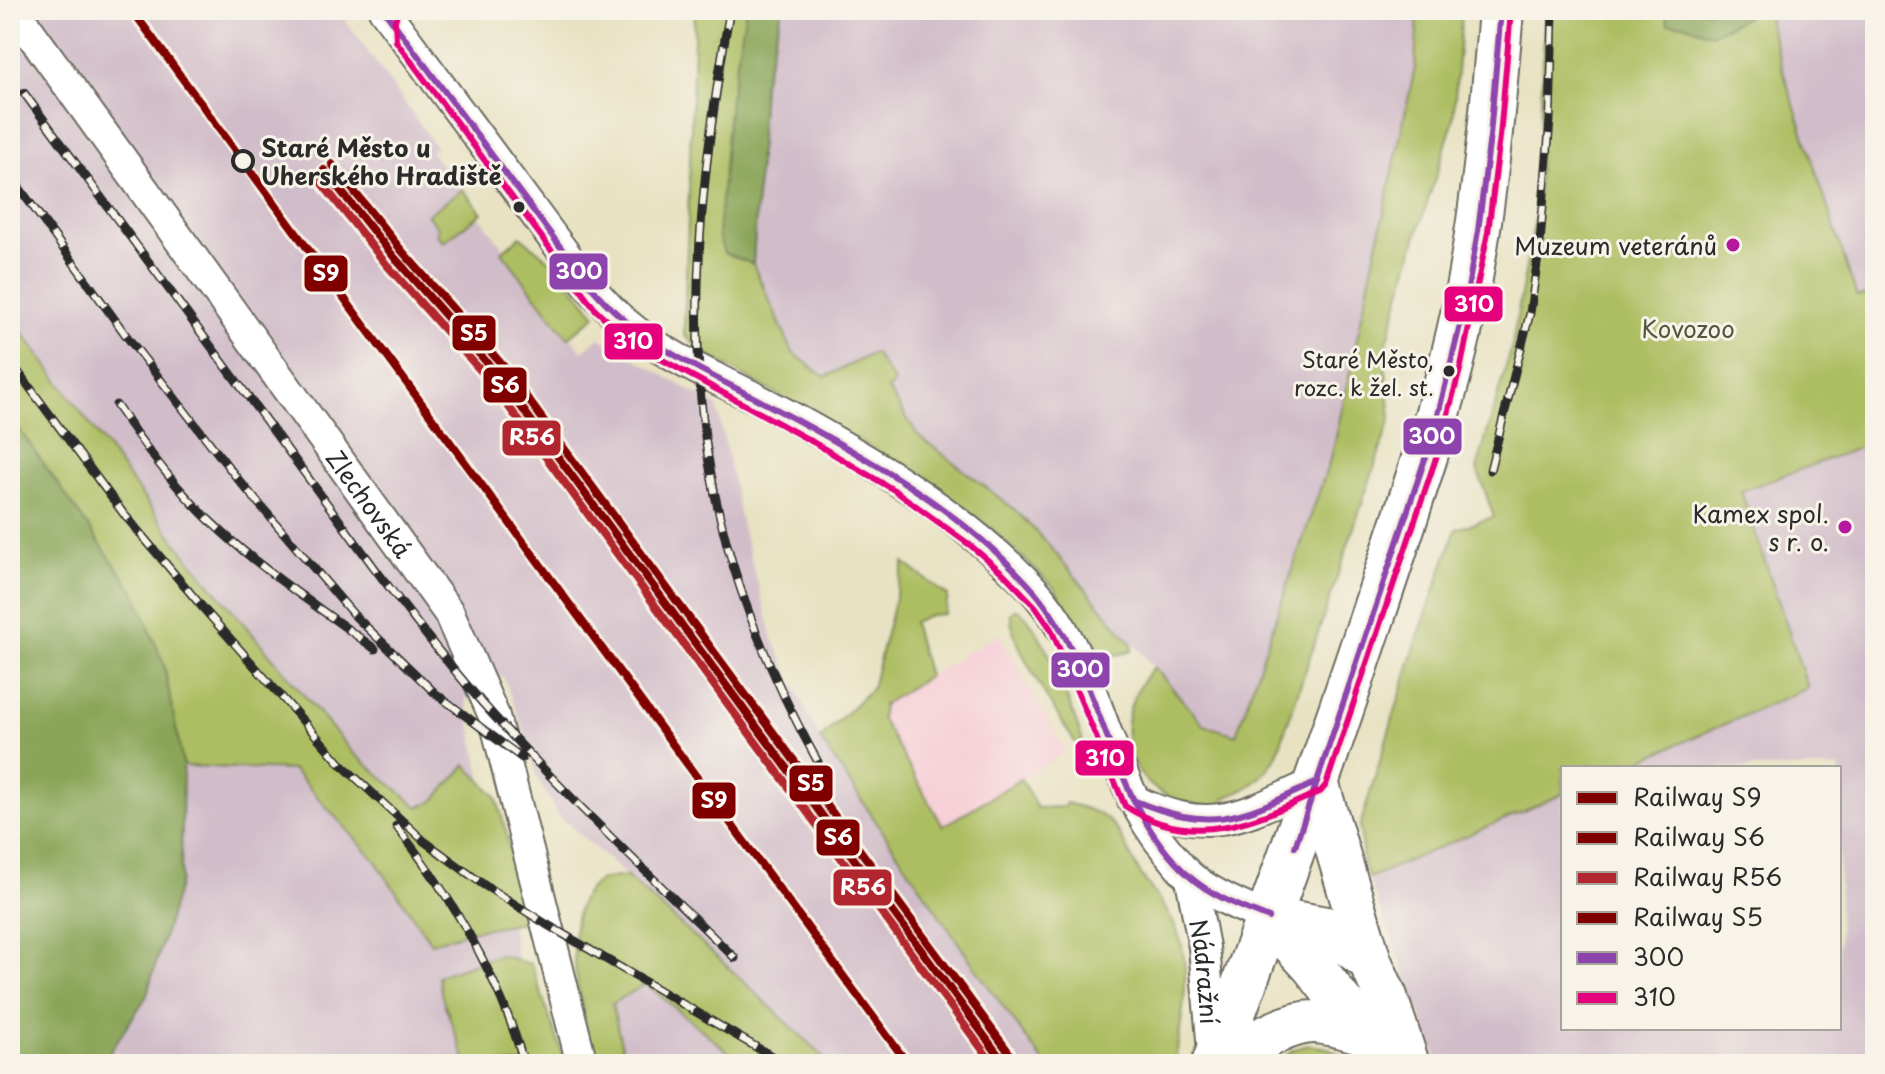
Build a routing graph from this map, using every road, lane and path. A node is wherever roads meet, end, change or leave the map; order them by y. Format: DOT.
graph roads {
  1 [pos="14,10"];
  2 [pos="384,10"];
  3 [pos="1501,10"];
  4 [pos="407,23"];
  5 [pos="1317,782"];
  6 [pos="1133,800"];
  7 [pos="1191,879"];
  8 [pos="1269,918"];
  9 [pos="1370,961"];
  10 [pos="1392,1049"];
  11 [pos="582,1064"];
  12 [pos="1215,1064"];
  1 -- 11 [label="street, Zlechovská"];
  2 -- 4 [label="street, Nádražní"];
  3 -- 5 [label="main road"];
  4 -- 6 [label="street, Nádražní"];
  5 -- 6 [label="street"];
  5 -- 8 [label="main road"];
  5 -- 9 [label="main road"];
  6 -- 7 [label="street, Nádražní"];
  7 -- 8 [label="street, Nádražní"];
  7 -- 12 [label="street, Nádražní"];
  8 -- 9 [label="main road"];
  8 -- 10 [label="main road"];
  8 -- 12 [label="main road"];
  9 -- 10 [label="main road"];
  10 -- 12 [label="main road"];
}
